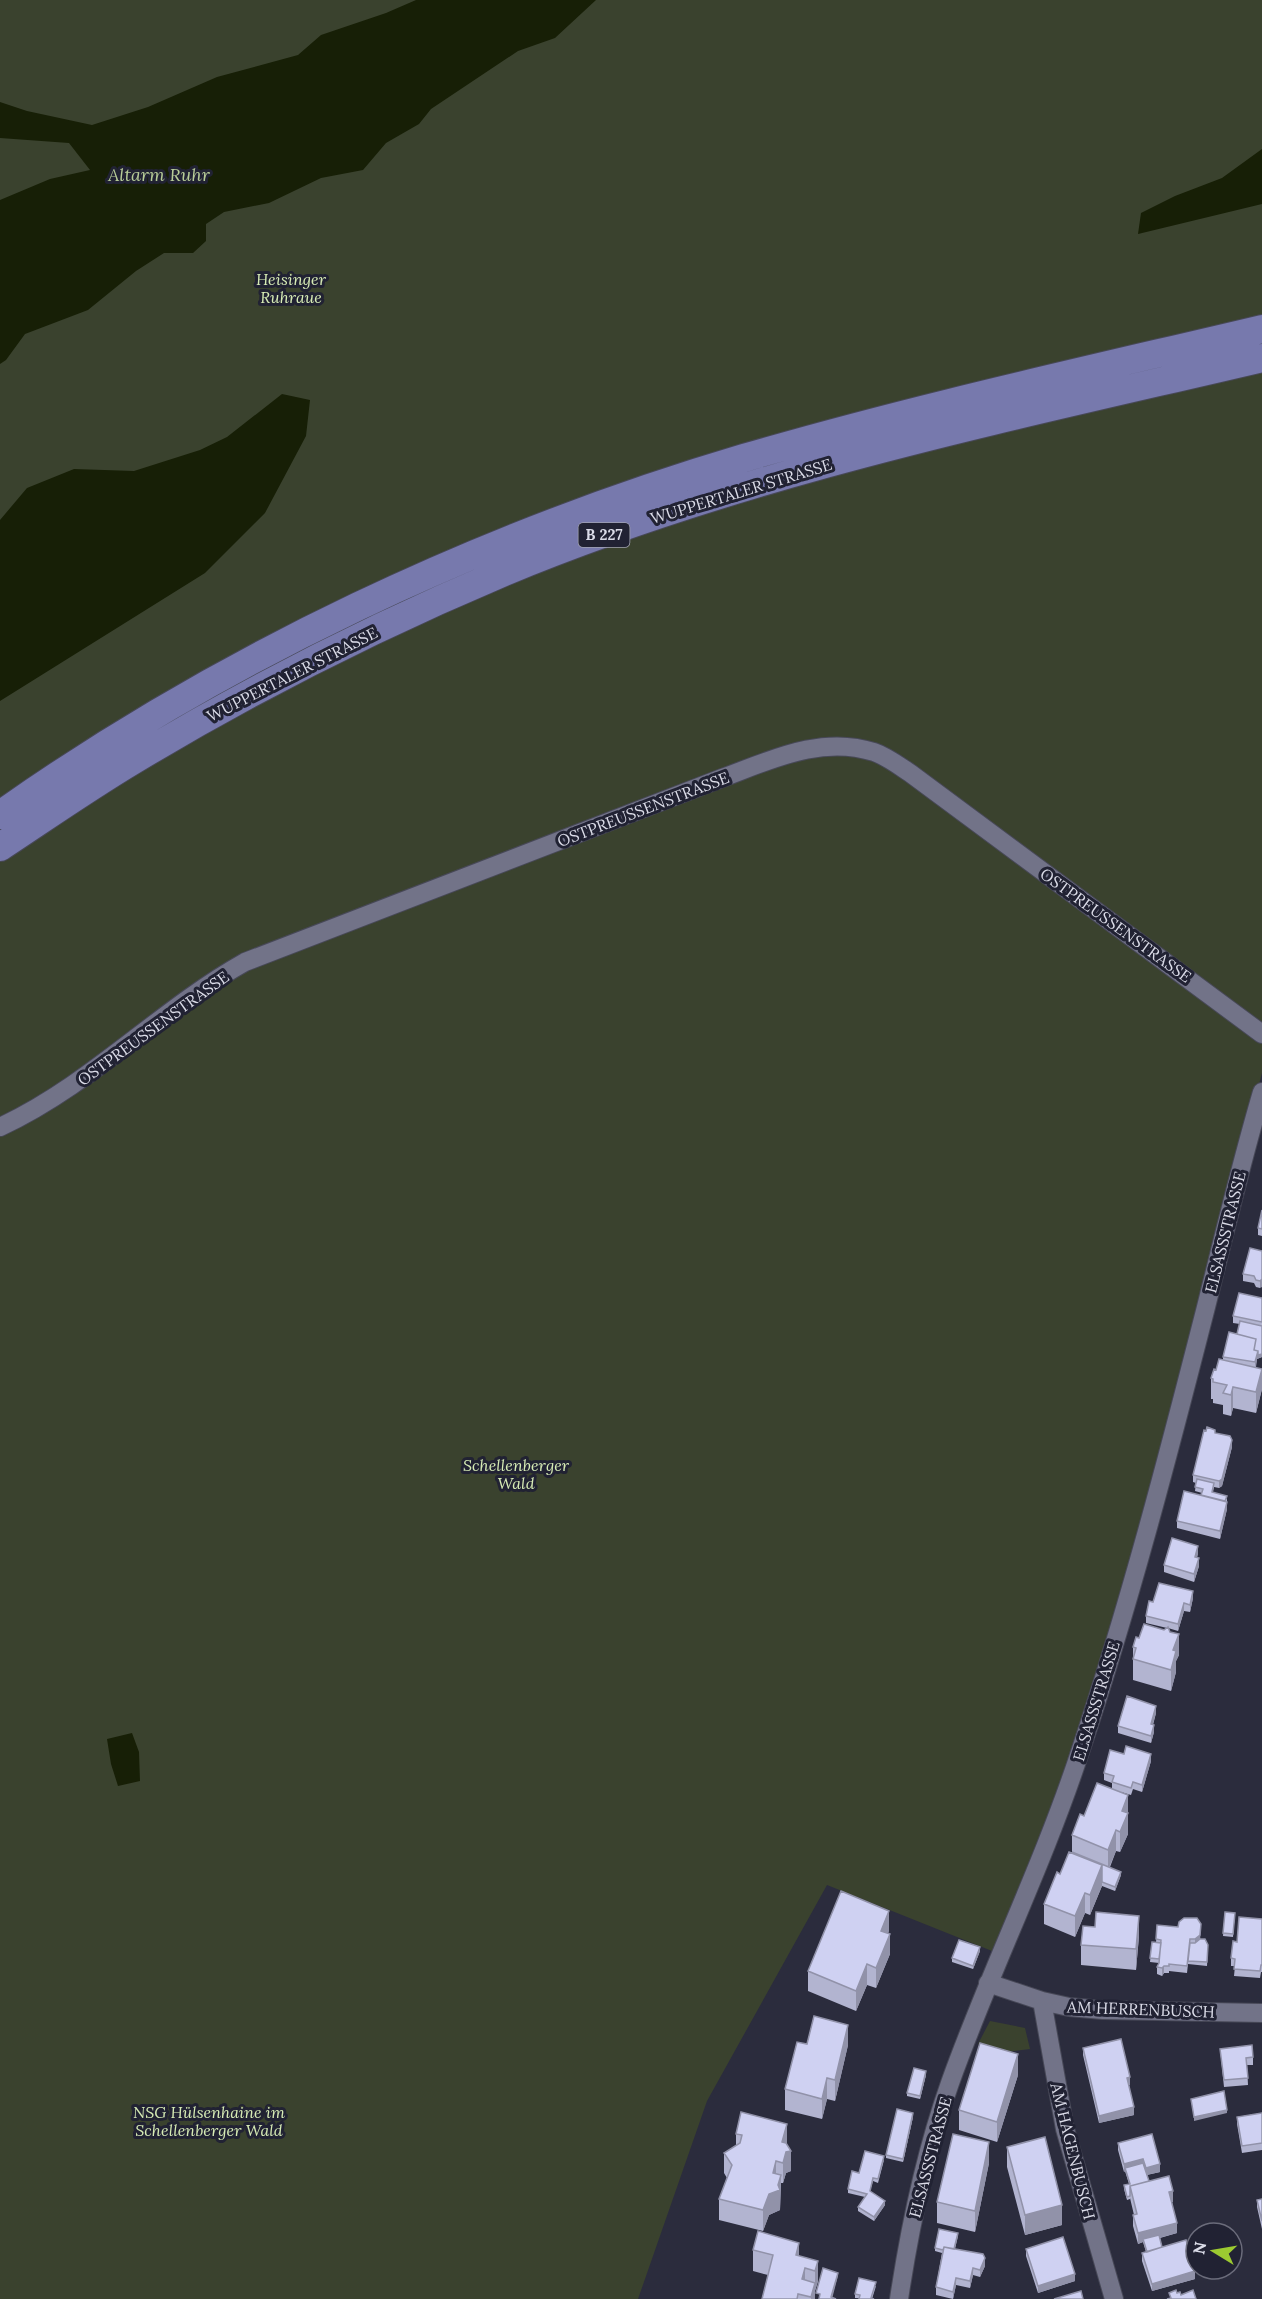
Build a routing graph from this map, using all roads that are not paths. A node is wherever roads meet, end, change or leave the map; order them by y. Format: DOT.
graph roads {
  1 [pos="1262,329"];
  2 [pos="1262,358"];
  3 [pos="0,815"];
  4 [pos="0,847"];
  5 [pos="1262,1034"];
  6 [pos="1262,1092"];
  7 [pos="0,1127"];
  8 [pos="988,1983"];
  9 [pos="1042,2001"];
  10 [pos="1262,2013"];
  11 [pos="899,2299"];
  12 [pos="1114,2299"];
  1 -- 3 [label="main road, WUPPERTALER STRASSE / B 227"];
  2 -- 4 [label="main road, WUPPERTALER STRASSE / B 227"];
  5 -- 7 [label="street, OSTPREUSSENSTRASSE"];
  6 -- 8 [label="street, ELSASSSTRASSE"];
  8 -- 9 [label="street, AM HERRENBUSCH"];
  8 -- 11 [label="street, ELSASSSTRASSE"];
  9 -- 10 [label="street, AM HERRENBUSCH"];
  9 -- 12 [label="street, AM HAGENBUSCH"];
}
